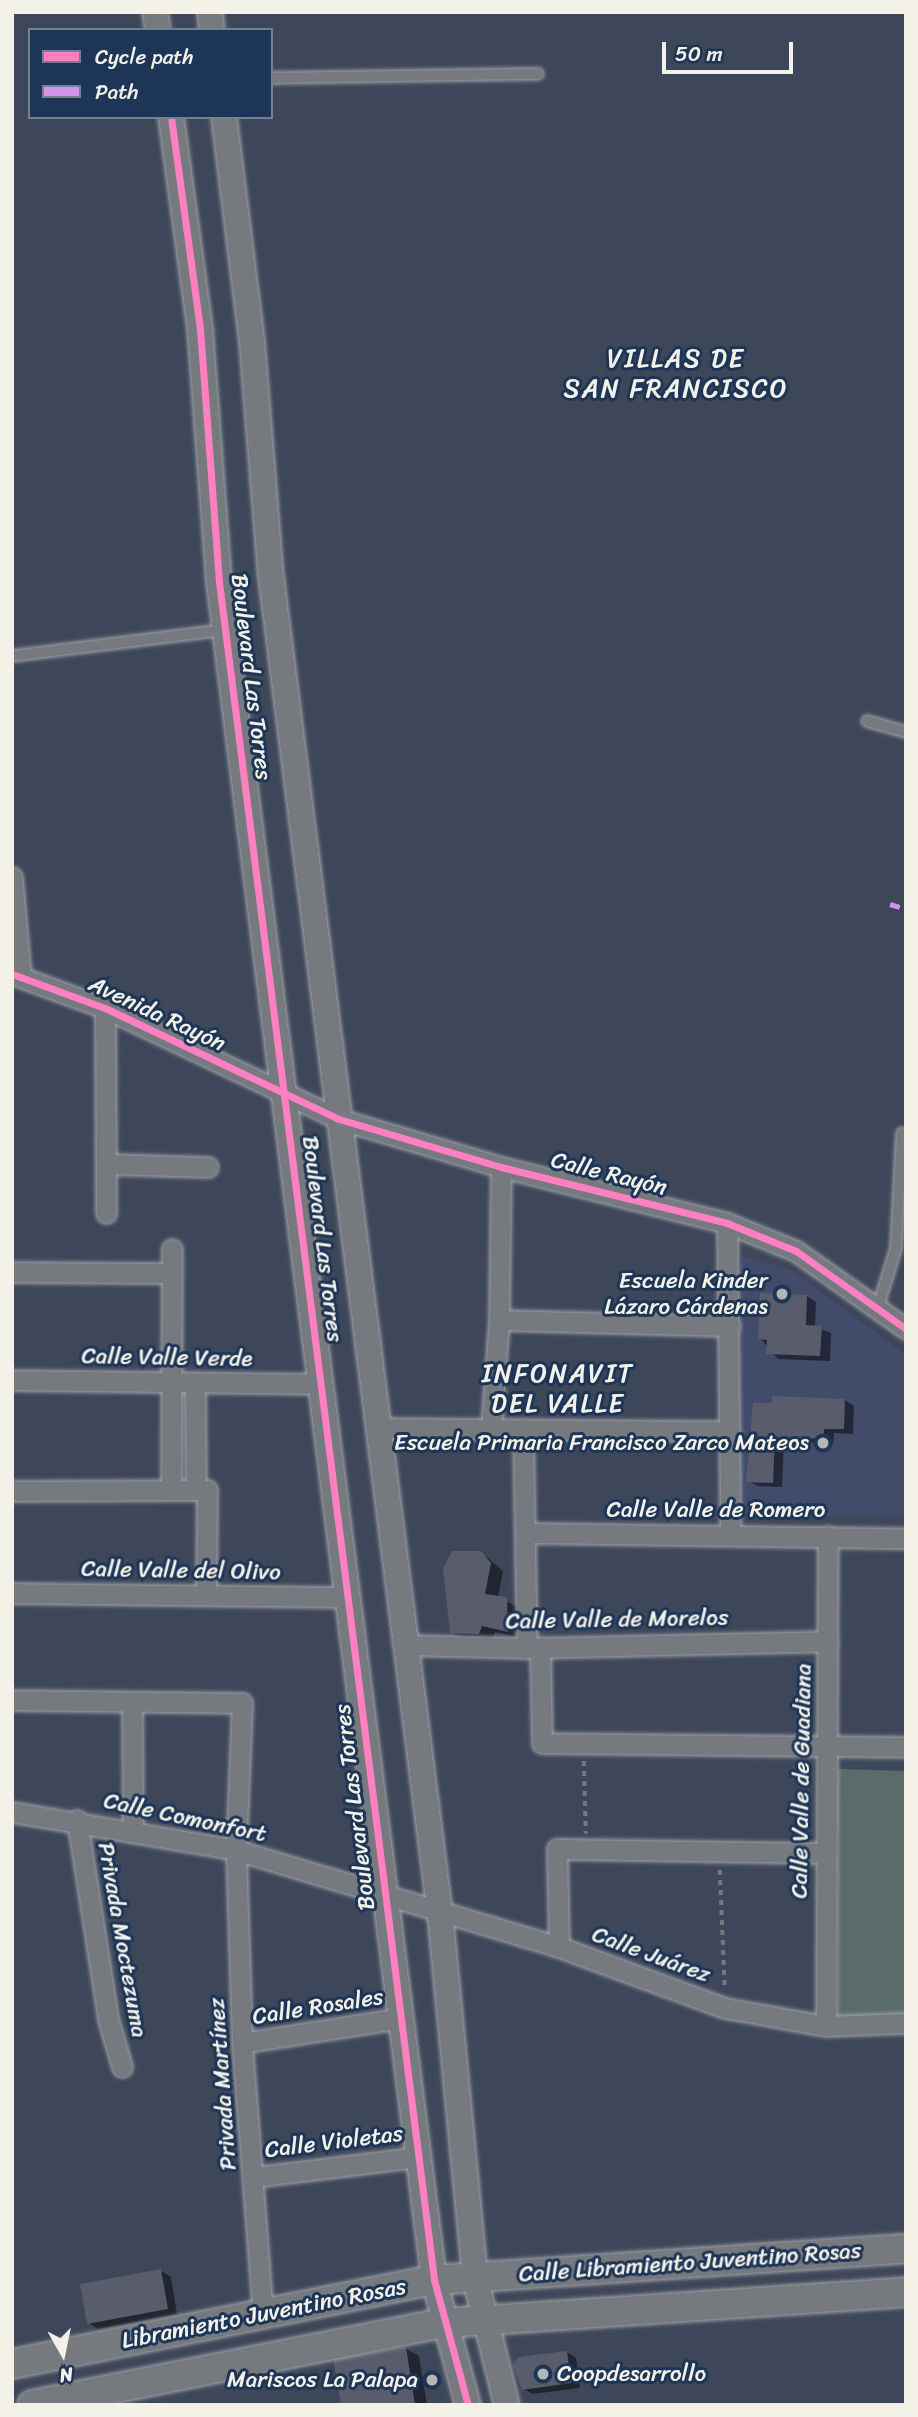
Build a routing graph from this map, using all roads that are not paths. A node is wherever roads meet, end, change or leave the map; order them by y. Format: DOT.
graph roads {
  1 [pos="538,74"];
  2 [pos="273,78"];
  3 [pos="171,119"];
  4 [pos="224,119"];
  5 [pos="225,630"];
  6 [pos="12,656"];
  7 [pos="867,721"];
  8 [pos="906,732"];
  9 [pos="12,877"];
  10 [pos="17,975"];
  11 [pos="105,1008"];
  12 [pos="284,1094"];
  13 [pos="339,1119"];
  14 [pos="902,1133"];
  15 [pos="106,1164"];
  16 [pos="208,1167"];
  17 [pos="501,1167"];
  18 [pos="106,1213"];
  19 [pos="727,1223"];
  20 [pos="173,1249"];
  21 [pos="12,1272"];
  22 [pos="172,1273"];
  23 [pos="878,1307"];
  24 [pos="499,1320"];
  25 [pos="730,1326"];
  26 [pos="906,1329"];
  27 [pos="12,1380"];
  28 [pos="175,1383"];
  29 [pos="195,1383"];
  30 [pos="321,1384"];
  31 [pos="381,1428"];
  32 [pos="491,1429"];
  33 [pos="523,1429"];
  34 [pos="730,1432"];
  35 [pos="171,1490"];
  36 [pos="202,1490"];
  37 [pos="12,1491"];
  38 [pos="525,1533"];
  39 [pos="730,1535"];
  40 [pos="828,1536"];
  41 [pos="906,1538"];
  42 [pos="12,1593"];
  43 [pos="206,1595"];
  44 [pos="349,1597"];
  45 [pos="828,1641"];
  46 [pos="406,1644"];
  47 [pos="533,1647"];
  48 [pos="12,1700"];
  49 [pos="132,1702"];
  50 [pos="827,1745"];
  51 [pos="906,1747"];
  52 [pos="12,1812"];
  53 [pos="77,1820"];
  54 [pos="133,1831"];
  55 [pos="236,1850"];
  56 [pos="825,1853"];
  57 [pos="385,1898"];
  58 [pos="440,1913"];
  59 [pos="559,1947"];
  60 [pos="401,2018"];
  61 [pos="906,2023"];
  62 [pos="826,2026"];
  63 [pos="242,2043"];
  64 [pos="122,2067"];
  65 [pos="418,2157"];
  66 [pos="255,2177"];
  67 [pos="906,2249"];
  68 [pos="475,2278"];
  69 [pos="434,2280"];
  70 [pos="906,2292"];
  71 [pos="263,2315"];
  72 [pos="486,2320"];
  73 [pos="444,2323"];
  74 [pos="12,2364"];
  75 [pos="104,2398"];
  76 [pos="32,2405"];
  77 [pos="468,2405"];
  78 [pos="507,2405"];
  1 -- 2 [label="lane"];
  3 -- 5 [label="street, Boulevard Las Torres"];
  4 -- 13 [label="street, Boulevard Las Torres"];
  5 -- 6 [label="lane"];
  5 -- 12 [label="street, Boulevard Las Torres"];
  7 -- 8 [label="lane"];
  9 -- 10 [label="street"];
  10 -- 11 [label="street, Avenida Rayón"];
  11 -- 12 [label="street, Avenida Rayón"];
  11 -- 15 [label="street"];
  12 -- 13 [label="street, Calle Rayón"];
  12 -- 30 [label="street, Boulevard Las Torres"];
  13 -- 17 [label="street, Calle Rayón"];
  13 -- 31 [label="street, Boulevard Las Torres"];
  14 -- 23 [label="lane"];
  15 -- 16 [label="street"];
  15 -- 18 [label="street"];
  17 -- 19 [label="street, Calle Rayón"];
  17 -- 24 [label="street"];
  19 -- 23 [label="street, Calle Rayón"];
  19 -- 25 [label="street"];
  20 -- 22 [label="street"];
  21 -- 22 [label="street"];
  22 -- 28 [label="street"];
  23 -- 26 [label="street, Calle Rayón"];
  24 -- 25 [label="street"];
  24 -- 32 [label="street"];
  25 -- 34 [label="street"];
  27 -- 28 [label="street, Calle Valle Verde"];
  28 -- 29 [label="street, Calle Valle Verde"];
  28 -- 35 [label="street"];
  29 -- 30 [label="street, Calle Valle Verde"];
  29 -- 36 [label="street"];
  30 -- 44 [label="street, Boulevard Las Torres"];
  31 -- 32 [label="street"];
  31 -- 46 [label="street, Boulevard Las Torres"];
  32 -- 33 [label="street"];
  33 -- 34 [label="street"];
  33 -- 38 [label="street"];
  34 -- 39 [label="street"];
  35 -- 36 [label="street"];
  35 -- 37 [label="street"];
  36 -- 43 [label="street"];
  38 -- 39 [label="street, Calle Valle de Romero"];
  38 -- 47 [label="street"];
  39 -- 40 [label="street, Calle Valle de Romero"];
  40 -- 41 [label="street, Calle Valle de Romero"];
  40 -- 45 [label="street, Calle Valle de Guadiana"];
  42 -- 43 [label="street, Calle Valle del Olivo"];
  43 -- 44 [label="street, Calle Valle del Olivo"];
  44 -- 57 [label="street, Boulevard Las Torres"];
  45 -- 47 [label="street, Calle Valle de Morelos"];
  45 -- 50 [label="street, Calle Valle de Guadiana"];
  46 -- 47 [label="street, Calle Valle de Morelos"];
  46 -- 58 [label="street, Boulevard Las Torres"];
  47 -- 50 [label="street"];
  48 -- 49 [label="street"];
  49 -- 54 [label="street"];
  49 -- 55 [label="street, Privada Martínez"];
  50 -- 51 [label="street"];
  50 -- 56 [label="street, Calle Valle de Guadiana"];
  52 -- 53 [label="street, Calle Comonfort"];
  53 -- 54 [label="street, Calle Comonfort"];
  53 -- 64 [label="street, Privada Moctezuma"];
  54 -- 55 [label="street, Calle Comonfort"];
  55 -- 57 [label="street, Calle Comonfort"];
  55 -- 63 [label="street, Privada Martínez"];
  56 -- 59 [label="street"];
  56 -- 62 [label="street, Calle Valle de Guadiana"];
  57 -- 58 [label="street, Calle Juárez"];
  57 -- 60 [label="street, Boulevard Las Torres"];
  58 -- 59 [label="street, Calle Juárez"];
  58 -- 68 [label="street, Boulevard Las Torres"];
  59 -- 62 [label="street, Calle Juárez"];
  60 -- 63 [label="street, Calle Rosales"];
  60 -- 65 [label="street, Boulevard Las Torres"];
  61 -- 62 [label="street, Calle Juárez"];
  63 -- 66 [label="street, Privada Martínez"];
  65 -- 66 [label="street, Calle Violetas"];
  65 -- 69 [label="street, Boulevard Las Torres"];
  66 -- 71 [label="street, Privada Martínez"];
  67 -- 68 [label="main road, Calle Libramiento Juventino Rosas"];
  68 -- 69 [label="main road, Libramiento Juventino Rosas"];
  68 -- 72 [label="street, Boulevard Las Torres"];
  69 -- 71 [label="main road, Libramiento Juventino Rosas"];
  69 -- 73 [label="street, Boulevard Las Torres"];
  70 -- 72 [label="main road, Calle Libramiento Juventino Rosas"];
  71 -- 74 [label="main road, Libramiento Juventino Rosas"];
  72 -- 73 [label="main road, Libramiento Juventino Rosas"];
  72 -- 78 [label="street, Boulevard Las Torres"];
  73 -- 75 [label="main road, Libramiento Juventino Rosas"];
  73 -- 77 [label="street, Boulevard Las Torres"];
  75 -- 76 [label="main road, Libramiento Juventino Rosas"];
}
